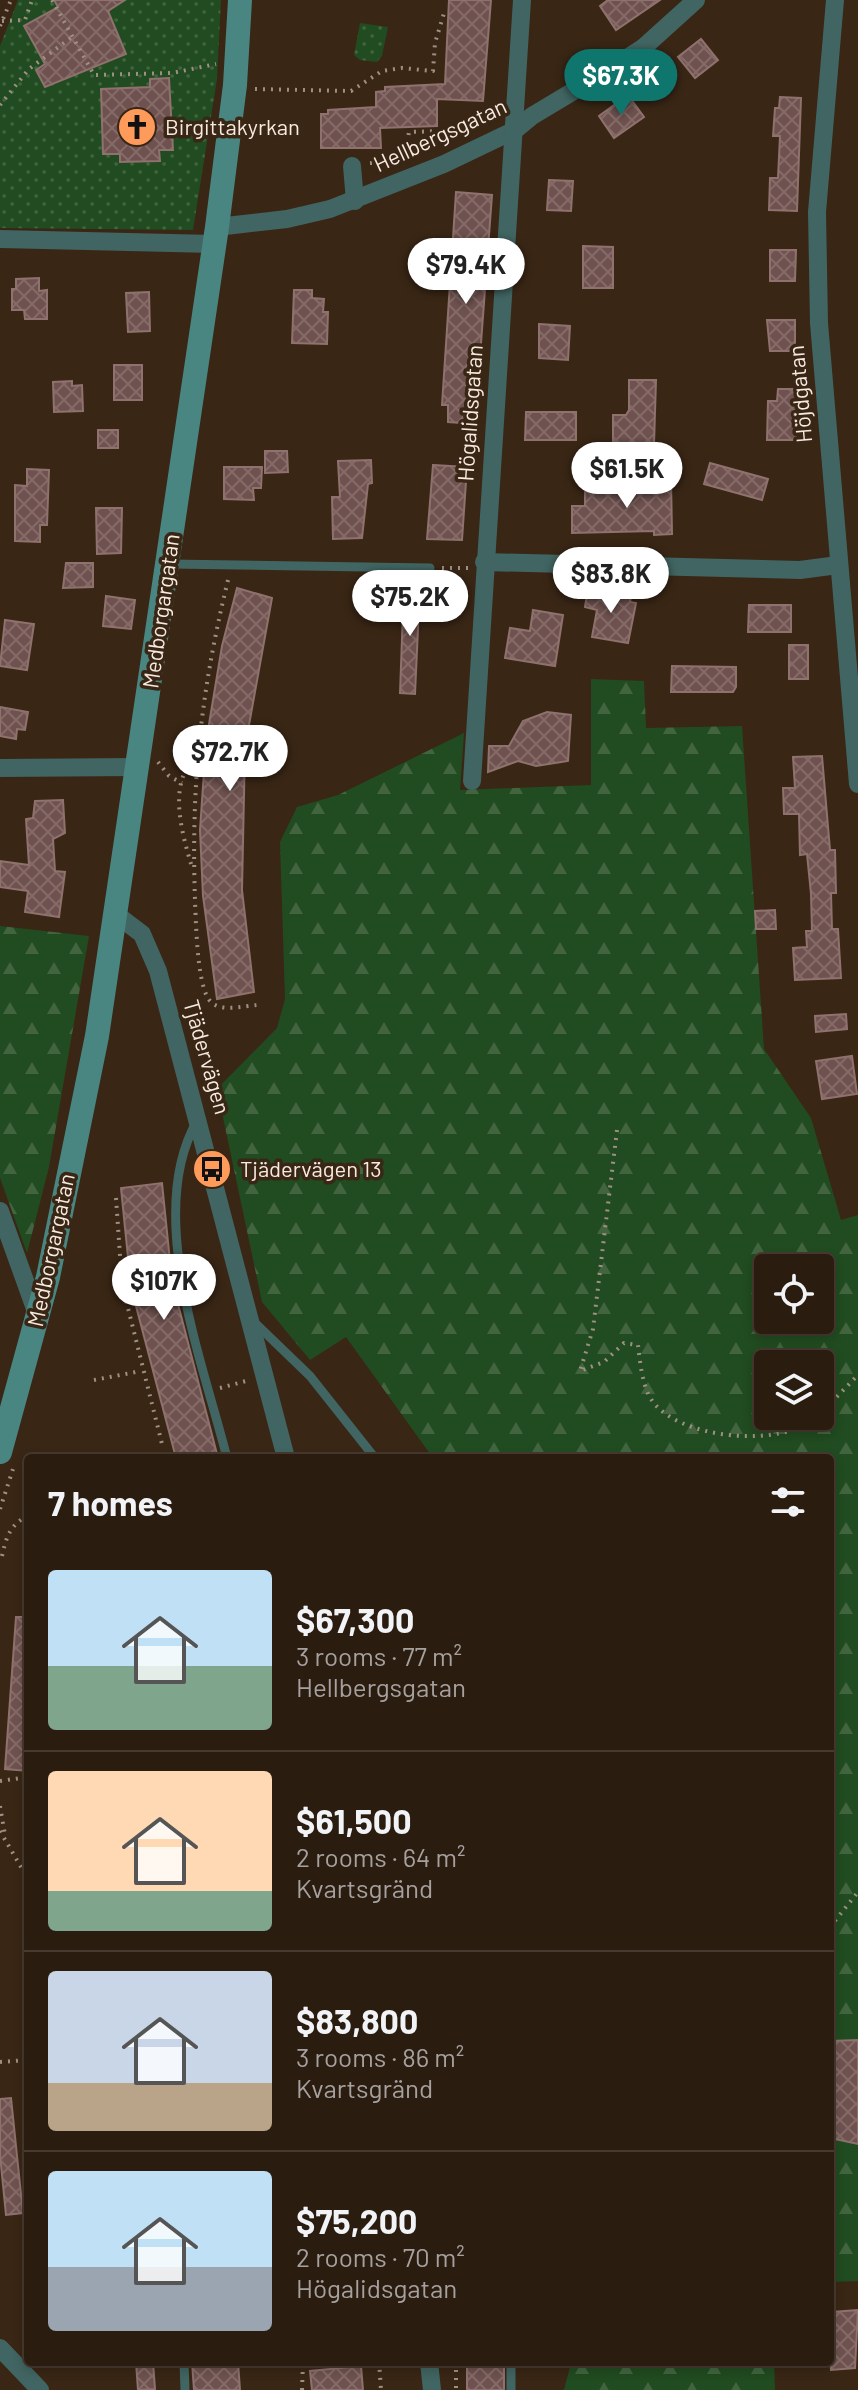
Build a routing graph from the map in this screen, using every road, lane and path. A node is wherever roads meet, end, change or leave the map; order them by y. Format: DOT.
graph roads {
  1 [pos="32,0"];
  2 [pos="52,0"];
  3 [pos="240,0"];
  4 [pos="522,0"];
  5 [pos="696,0"];
  6 [pos="835,0"];
  7 [pos="10,1"];
  8 [pos="445,10"];
  9 [pos="1,24"];
  10 [pos="72,37"];
  11 [pos="222,62"];
  12 [pos="248,89"];
  13 [pos="0,105"];
  14 [pos="515,130"];
  15 [pos="444,131"];
  16 [pos="352,166"];
  17 [pos="355,201"];
  18 [pos="216,236"];
  19 [pos="0,239"];
  20 [pos="167,564"];
  21 [pos="480,565"];
  22 [pos="838,565"];
  23 [pos="230,567"];
  24 [pos="430,568"];
  25 [pos="196,757"];
  26 [pos="145,762"];
  27 [pos="0,768"];
  28 [pos="472,781"];
  29 [pos="182,783"];
  30 [pos="858,784"];
  31 [pos="194,874"];
  32 [pos="117,915"];
  33 [pos="258,1005"];
  34 [pos="199,1118"];
  35 [pos="617,1130"];
  36 [pos="116,1198"];
  37 [pos="0,1211"];
  38 [pos="38,1317"];
  39 [pos="250,1319"];
  40 [pos="141,1371"];
  41 [pos="858,1375"];
  42 [pos="264,1376"];
  43 [pos="94,1380"];
  44 [pos="210,1391"];
  45 [pos="834,1400"];
  46 [pos="790,1430"];
  47 [pos="163,1448"];
  48 [pos="0,1452"];
  49 [pos="226,1454"];
  50 [pos="285,1454"];
  51 [pos="372,1454"];
  52 [pos="24,1518"];
  53 [pos="2,1556"];
  54 [pos="24,1778"];
  55 [pos="0,1781"];
  56 [pos="0,1806"];
  57 [pos="0,1831"];
  58 [pos="6,1836"];
  59 [pos="24,1871"];
  60 [pos="858,1892"];
  61 [pos="834,1922"];
  62 [pos="24,2060"];
  63 [pos="0,2062"];
  64 [pos="0,2348"];
  65 [pos="184,2366"];
  66 [pos="303,2366"];
  67 [pos="379,2366"];
  68 [pos="429,2366"];
  69 [pos="456,2366"];
  70 [pos="511,2366"];
  71 [pos="40,2390"];
  72 [pos="185,2390"];
  73 [pos="302,2390"];
  74 [pos="381,2390"];
  75 [pos="432,2390"];
  76 [pos="456,2390"];
  77 [pos="511,2390"];
  1 -- 9 [label="path"];
  2 -- 10 [label="path"];
  3 -- 18 [label="street, Medborgargatan"];
  4 -- 14 [label="street, Högalidsgatan"];
  5 -- 14 [label="street, Hellbergsgatan"];
  6 -- 22 [label="street, Höjdgatan"];
  7 -- 9 [label="path"];
  8 -- 12 [label="path"];
  10 -- 11 [label="path"];
  10 -- 13 [label="path"];
  14 -- 17 [label="street, Hellbergsgatan"];
  14 -- 21 [label="street, Högalidsgatan"];
  15 -- 16 [label="path"];
  16 -- 17 [label="street"];
  17 -- 18 [label="street, Hellbergsgatan"];
  18 -- 19 [label="street, Hellbergsgatan"];
  18 -- 20 [label="street, Medborgargatan"];
  20 -- 23 [label="lane"];
  20 -- 26 [label="street, Medborgargatan"];
  21 -- 22 [label="street"];
  21 -- 24 [label="path"];
  21 -- 28 [label="street, Högalidsgatan"];
  22 -- 30 [label="street, Höjdgatan"];
  23 -- 24 [label="lane"];
  23 -- 25 [label="path"];
  25 -- 29 [label="path"];
  25 -- 31 [label="path"];
  26 -- 27 [label="street"];
  26 -- 29 [label="path"];
  26 -- 32 [label="street, Medborgargatan"];
  29 -- 31 [label="path"];
  31 -- 33 [label="path"];
  32 -- 34 [label="street, Tjädervägen"];
  32 -- 38 [label="street, Medborgargatan"];
  34 -- 39 [label="street, Tjädervägen"];
  34 -- 44 [label="lane"];
  35 -- 46 [label="path"];
  36 -- 40 [label="path"];
  37 -- 38 [label="street"];
  38 -- 48 [label="street, Medborgargatan"];
  39 -- 42 [label="street, Tjädervägen"];
  39 -- 51 [label="lane"];
  40 -- 43 [label="path"];
  40 -- 47 [label="path"];
  41 -- 45 [label="path"];
  42 -- 44 [label="path"];
  42 -- 50 [label="street, Tjädervägen"];
  44 -- 49 [label="lane"];
  52 -- 53 [label="path"];
  54 -- 55 [label="path"];
  56 -- 58 [label="path"];
  57 -- 58 [label="path"];
  58 -- 59 [label="path"];
  60 -- 61 [label="path"];
  62 -- 63 [label="path"];
  64 -- 71 [label="street"];
  65 -- 72 [label="lane"];
  66 -- 73 [label="path"];
  67 -- 74 [label="path"];
  68 -- 75 [label="street"];
  69 -- 76 [label="path"];
  70 -- 77 [label="lane"];
}
